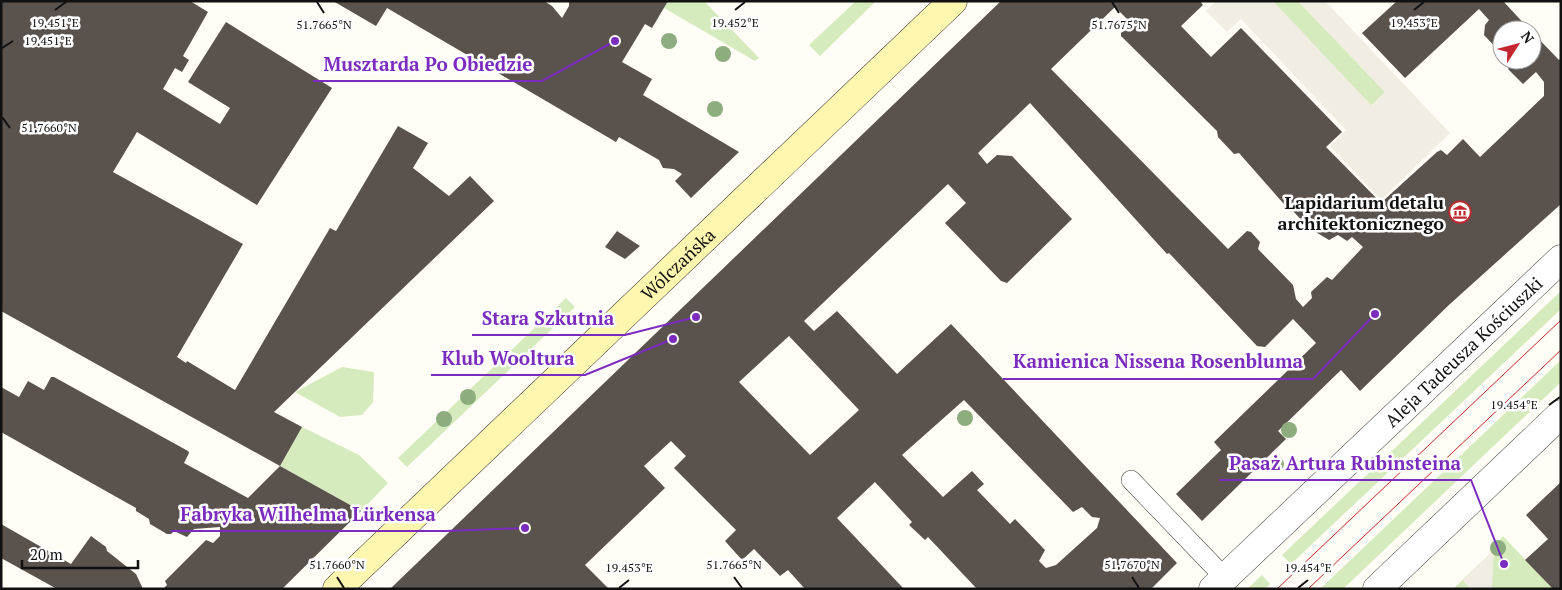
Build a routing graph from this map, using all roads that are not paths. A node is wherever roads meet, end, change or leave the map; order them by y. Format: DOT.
graph roads {
  1 [pos="952,1"];
  2 [pos="1561,258"];
  3 [pos="1561,414"];
  4 [pos="1131,480"];
  5 [pos="1219,583"];
  6 [pos="337,589"];
  7 [pos="1377,589"];
  1 -- 6 [label="main road, Wólczańska"];
  2 -- 5 [label="street, Aleja Tadeusza Kościuszki"];
  3 -- 7 [label="street"];
  4 -- 5 [label="lane"];
}
